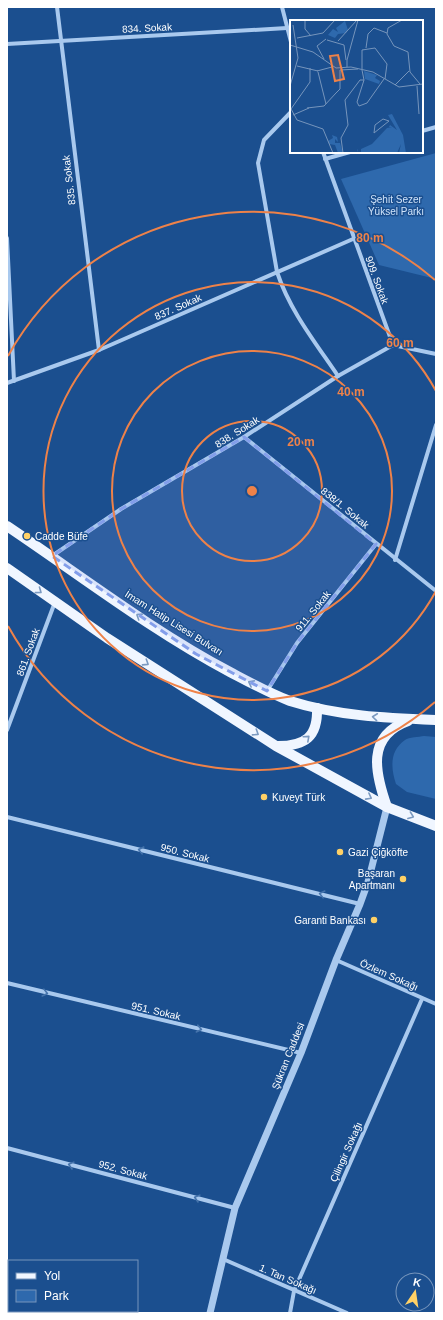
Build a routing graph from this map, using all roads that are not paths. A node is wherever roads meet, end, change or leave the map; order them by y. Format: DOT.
graph roads {
  1 [pos="57,7"];
  2 [pos="287,7"];
  3 [pos="282,8"];
  4 [pos="287,28"];
  5 [pos="290,38"];
  6 [pos="61,40"];
  7 [pos="7,44"];
  8 [pos="290,113"];
  9 [pos="436,127"];
  10 [pos="423,131"];
  11 [pos="323,153"];
  12 [pos="346,153"];
  13 [pos="325,159"];
  14 [pos="7,238"];
  15 [pos="353,239"];
  16 [pos="277,272"];
  17 [pos="393,345"];
  18 [pos="99,350"];
  19 [pos="436,354"];
  20 [pos="338,376"];
  21 [pos="14,381"];
  22 [pos="7,383"];
  23 [pos="436,425"];
  24 [pos="244,437"];
  25 [pos="7,526"];
  26 [pos="376,544"];
  27 [pos="52,556"];
  28 [pos="395,560"];
  29 [pos="7,568"];
  30 [pos="436,591"];
  31 [pos="55,602"];
  32 [pos="267,691"];
  33 [pos="317,708"];
  34 [pos="414,719"];
  35 [pos="436,720"];
  36 [pos="7,730"];
  37 [pos="276,746"];
  38 [pos="387,807"];
  39 [pos="7,818"];
  40 [pos="436,826"];
  41 [pos="360,904"];
  42 [pos="336,960"];
  43 [pos="7,983"];
  44 [pos="422,999"];
  45 [pos="436,1004"];
  46 [pos="301,1053"];
  47 [pos="7,1148"];
  48 [pos="235,1208"];
  49 [pos="222,1259"];
  50 [pos="294,1291"];
  51 [pos="210,1313"];
  52 [pos="290,1313"];
  53 [pos="348,1313"];
  1 -- 6 [label="street, 835. Sokak"];
  2 -- 3 [label="street"];
  3 -- 4 [label="street"];
  4 -- 5 [label="street"];
  4 -- 6 [label="street, 834. Sokak"];
  6 -- 7 [label="street, 834. Sokak"];
  6 -- 18 [label="street, 835. Sokak"];
  8 -- 16 [label="street"];
  9 -- 10 [label="street"];
  11 -- 13 [label="street, 909. Sokak"];
  12 -- 13 [label="street"];
  13 -- 15 [label="street, 909. Sokak"];
  14 -- 21 [label="street"];
  15 -- 16 [label="street, 837. Sokak"];
  15 -- 17 [label="street, 909. Sokak"];
  16 -- 18 [label="street, 837. Sokak"];
  16 -- 20 [label="street"];
  17 -- 19 [label="street"];
  17 -- 20 [label="street, 838. Sokak"];
  18 -- 21 [label="street, 837. Sokak"];
  20 -- 24 [label="street, 838. Sokak"];
  21 -- 22 [label="street, 837. Sokak"];
  23 -- 28 [label="street"];
  24 -- 26 [label="street, 838/1. Sokak"];
  24 -- 27 [label="street, 838. Sokak"];
  25 -- 27 [label="main road, İmam Hatip Lisesi Bulvarı"];
  26 -- 28 [label="street, 838/1. Sokak"];
  26 -- 32 [label="street, 911. Sokak"];
  32 -- 27 [label="main road, İmam Hatip Lisesi Bulvarı, one-way"];
  28 -- 30 [label="street, 838/1. Sokak"];
  29 -- 31 [label="main road, one-way"];
  31 -- 36 [label="street, 861. Sokak"];
  31 -- 37 [label="main road, one-way"];
  32 -- 33 [label="main road, İmam Hatip Lisesi Bulvarı"];
  34 -- 33 [label="main road, İmam Hatip Lisesi Bulvarı, one-way"];
  37 -- 33 [label="main road, one-way"];
  34 -- 35 [label="main road, İmam Hatip Lisesi Bulvarı"];
  34 -- 38 [label="main road"];
  37 -- 38 [label="main road, one-way"];
  38 -- 40 [label="main road, one-way"];
  38 -- 41 [label="street, Şükran Caddesi"];
  41 -- 39 [label="street, 950. Sokak, one-way"];
  41 -- 42 [label="street, Şükran Caddesi"];
  42 -- 44 [label="street, Özlem Sokağı"];
  42 -- 46 [label="street, Şükran Caddesi"];
  43 -- 46 [label="street, 951. Sokak, one-way"];
  44 -- 45 [label="street, Özlem Sokağı"];
  44 -- 50 [label="street, Çilingir Sokağı"];
  46 -- 48 [label="street, Şükran Caddesi"];
  48 -- 47 [label="street, 952. Sokak, one-way"];
  48 -- 49 [label="street, Şükran Caddesi"];
  49 -- 50 [label="street, 1. Tan Sokağı"];
  49 -- 51 [label="street, Şükran Caddesi"];
  50 -- 52 [label="street, Çilingir Sokağı"];
  50 -- 53 [label="street, 1. Tan Sokağı"];
}
